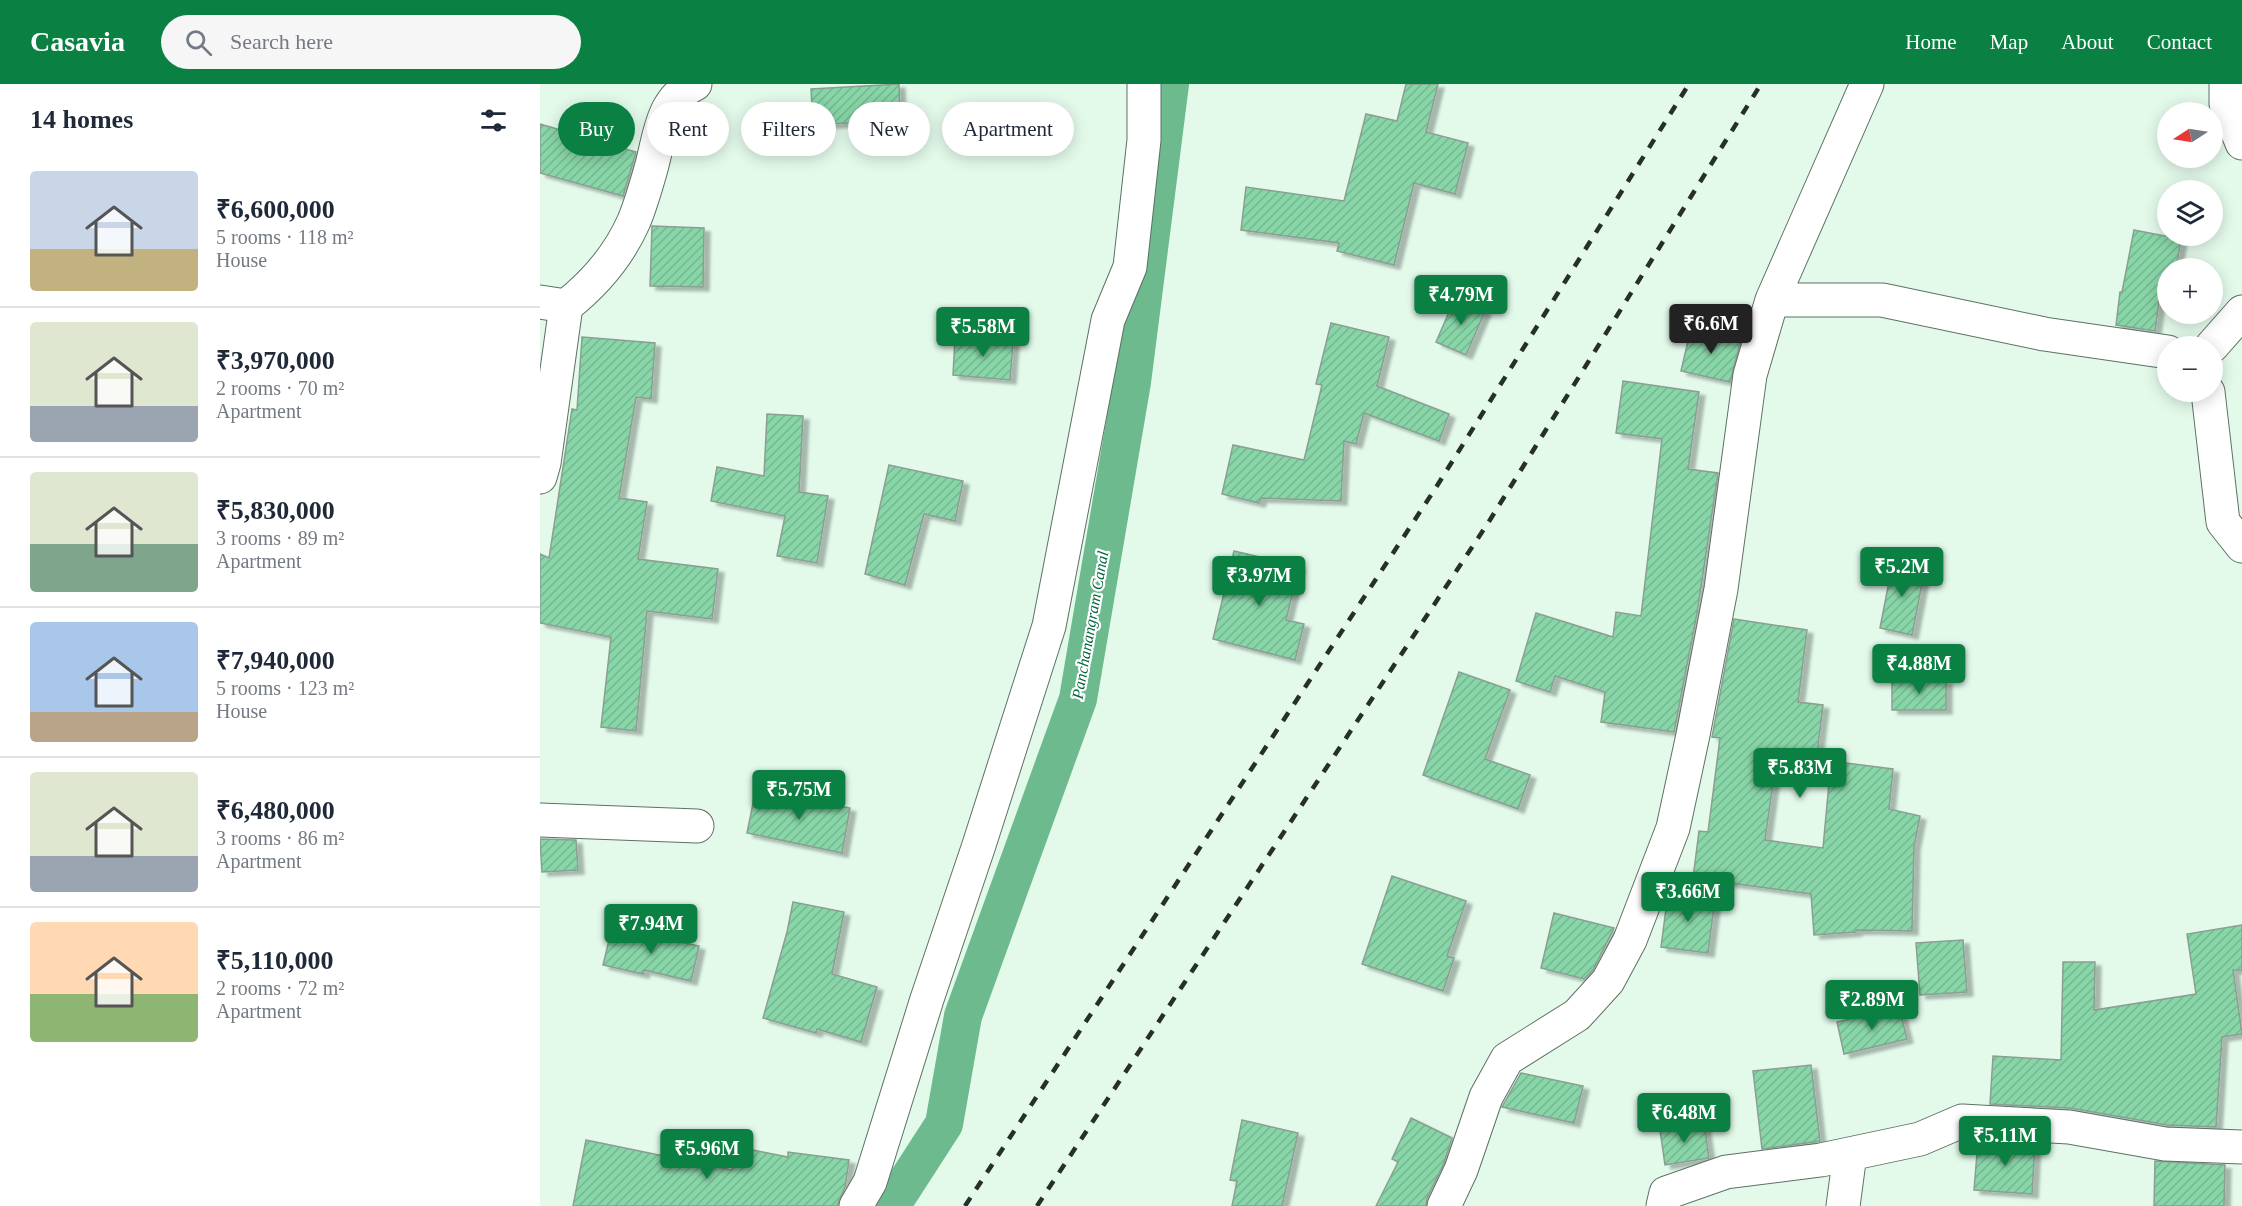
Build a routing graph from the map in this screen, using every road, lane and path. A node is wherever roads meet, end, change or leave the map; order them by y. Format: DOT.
graph roads {
  1 [pos="695,84"];
  2 [pos="1144,84"];
  3 [pos="1867,84"];
  4 [pos="2226,84"];
  5 [pos="2242,143"];
  6 [pos="1772,300"];
  7 [pos="553,304"];
  8 [pos="2242,312"];
  9 [pos="2221,336"];
  10 [pos="2157,350"];
  11 [pos="2209,402"];
  12 [pos="540,477"];
  13 [pos="2242,546"];
  14 [pos="540,820"];
  15 [pos="697,826"];
  16 [pos="2242,1147"];
  17 [pos="1850,1154"];
  18 [pos="856,1206"];
  19 [pos="1444,1206"];
  20 [pos="1663,1206"];
  21 [pos="1843,1206"];
  1 -- 7 [label="street"];
  2 -- 18 [label="street"];
  3 -- 6 [label="street"];
  4 -- 5 [label="street"];
  6 -- 10 [label="street"];
  6 -- 19 [label="street"];
  7 -- 12 [label="street"];
  8 -- 9 [label="street"];
  11 -- 13 [label="street"];
  14 -- 15 [label="street"];
  16 -- 17 [label="street"];
  17 -- 20 [label="street"];
  17 -- 21 [label="street"];
}
